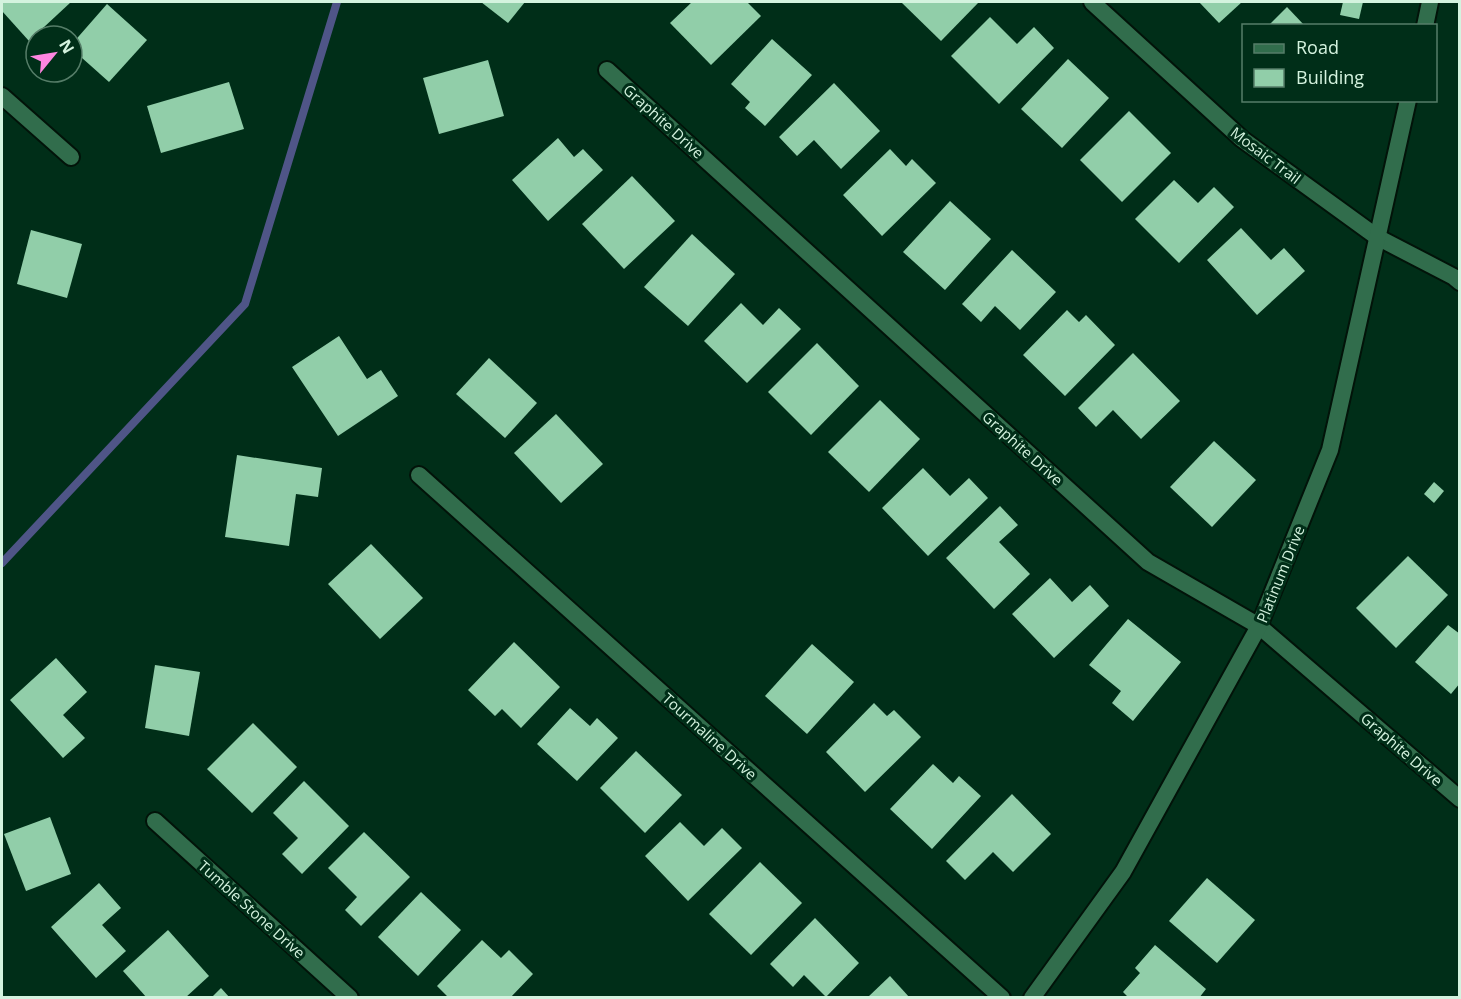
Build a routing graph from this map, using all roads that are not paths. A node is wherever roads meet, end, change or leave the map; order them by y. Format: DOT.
graph roads {
  1 [pos="1092,2"];
  2 [pos="1430,2"];
  3 [pos="1425,24"];
  4 [pos="608,70"];
  5 [pos="2,96"];
  6 [pos="1408,102"];
  7 [pos="71,157"];
  8 [pos="1377,237"];
  9 [pos="1460,282"];
  10 [pos="419,475"];
  11 [pos="1259,626"];
  12 [pos="1460,799"];
  13 [pos="155,821"];
  14 [pos="350,998"];
  15 [pos="1002,998"];
  16 [pos="1032,998"];
  1 -- 8 [label="street, Mosaic Trail"];
  2 -- 3 [label="street"];
  4 -- 11 [label="street, Graphite Drive"];
  5 -- 7 [label="street"];
  6 -- 8 [label="street, Platinum Drive"];
  8 -- 9 [label="street, Mosaic Trail"];
  8 -- 11 [label="street, Platinum Drive"];
  10 -- 15 [label="street, Tourmaline Drive"];
  11 -- 12 [label="street, Graphite Drive"];
  11 -- 16 [label="street, Platinum Drive"];
  13 -- 14 [label="street, Tumble Stone Drive"];
}
